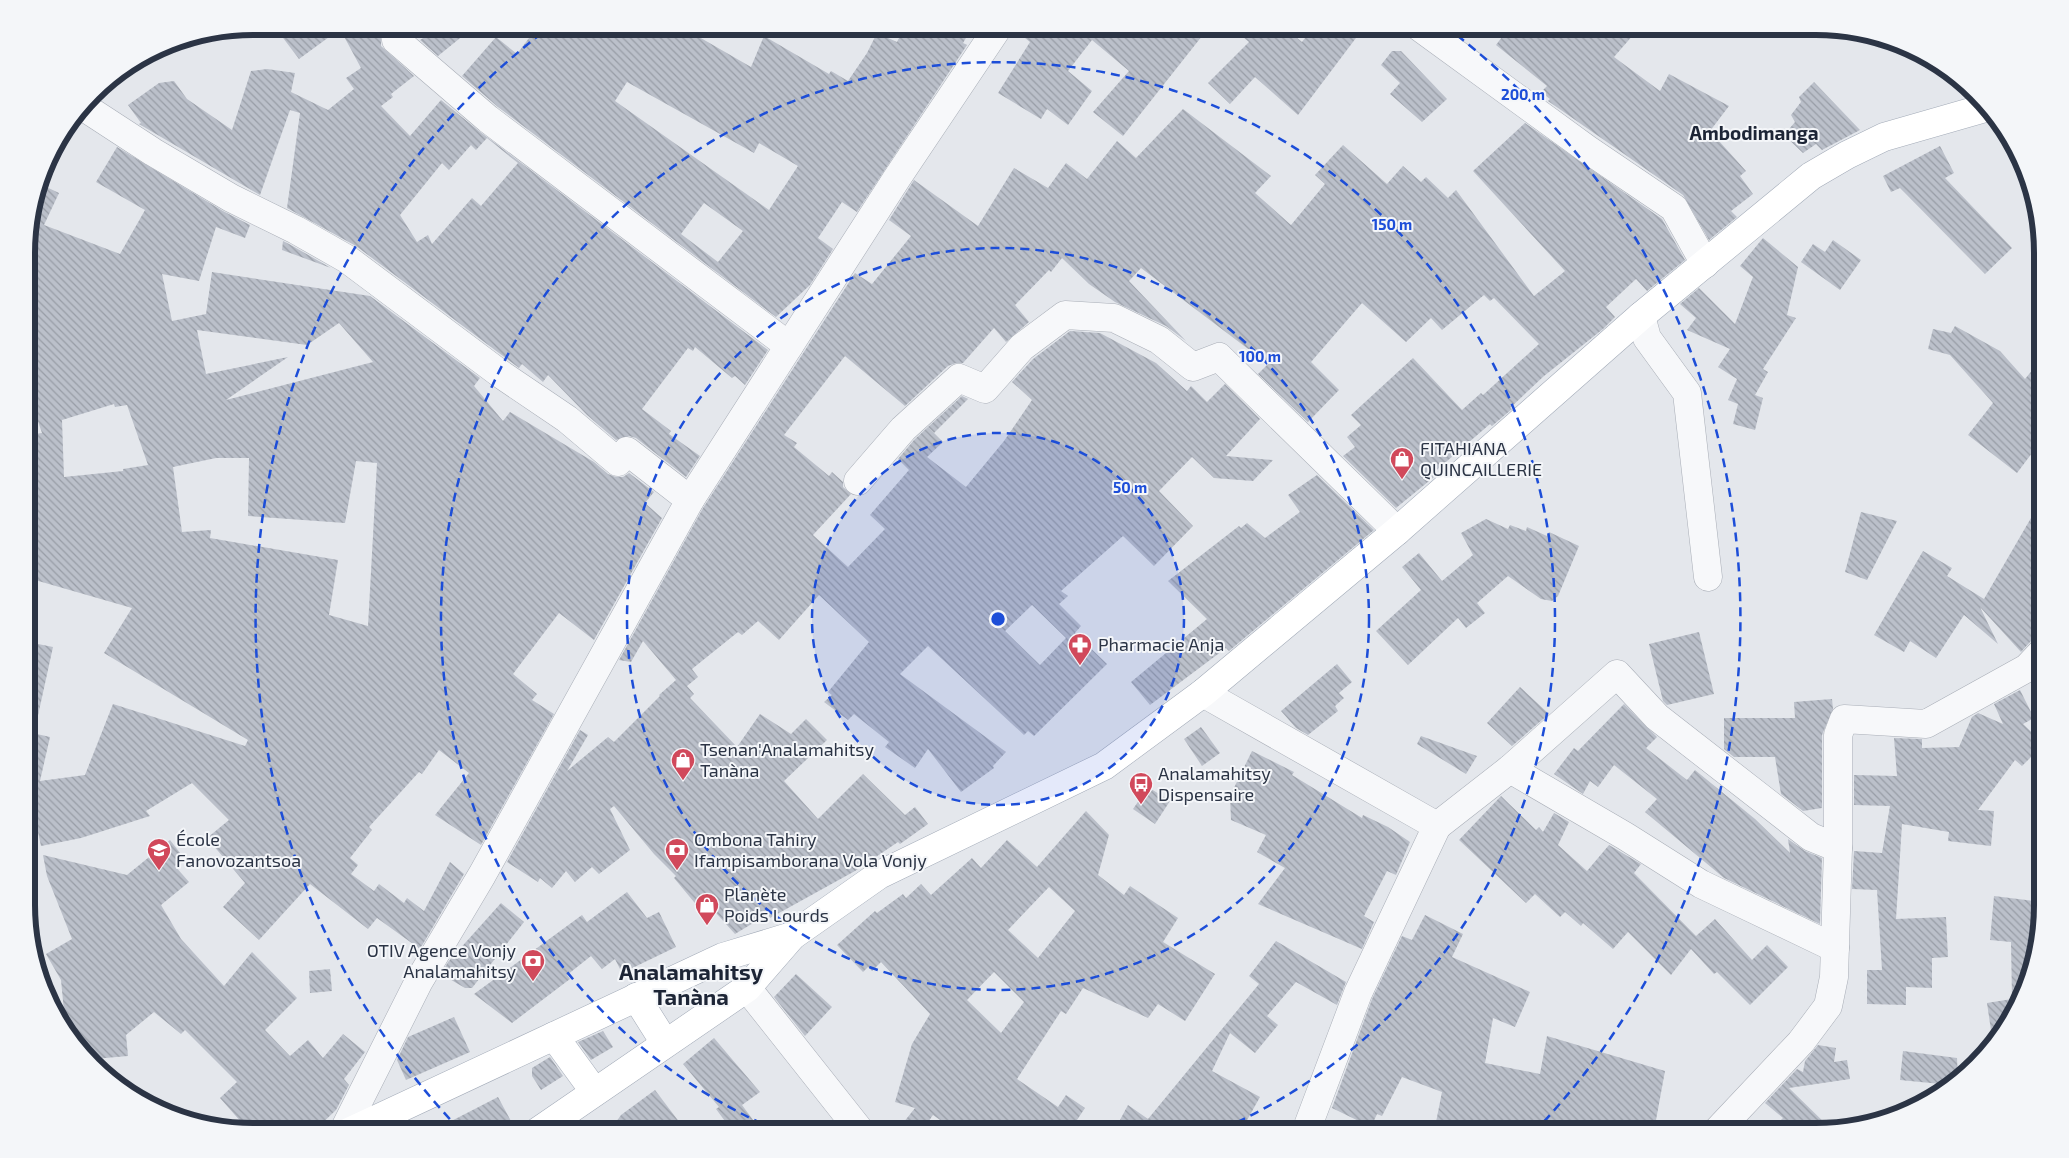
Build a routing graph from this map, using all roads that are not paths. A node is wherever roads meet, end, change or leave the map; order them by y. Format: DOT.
graph roads {
  1 [pos="993,35"];
  2 [pos="1430,35"];
  3 [pos="396,40"];
  4 [pos="1980,109"];
  5 [pos="88,110"];
  6 [pos="1705,264"];
  7 [pos="1641,316"];
  8 [pos="789,346"];
  9 [pos="858,481"];
  10 [pos="690,500"];
  11 [pos="1397,531"];
  12 [pos="1708,577"];
  13 [pos="2034,661"];
  14 [pos="1204,693"];
  15 [pos="1510,769"];
  16 [pos="1436,826"];
  17 [pos="1838,848"];
  18 [pos="792,936"];
  19 [pos="1835,948"];
  20 [pos="723,956"];
  21 [pos="747,988"];
  22 [pos="636,997"];
  23 [pos="554,1036"];
  24 [pos="665,1043"];
  25 [pos="594,1091"];
  26 [pos="347,1123"];
  27 [pos="368,1123"];
  28 [pos="550,1123"];
  29 [pos="854,1123"];
  30 [pos="1309,1123"];
  31 [pos="1725,1123"];
  1 -- 8 [label="street"];
  2 -- 6 [label="street"];
  3 -- 8 [label="street"];
  4 -- 6 [label="main road"];
  5 -- 10 [label="street"];
  6 -- 7 [label="main road"];
  7 -- 11 [label="main road"];
  7 -- 12 [label="street"];
  8 -- 10 [label="street"];
  9 -- 11 [label="street"];
  10 -- 26 [label="street"];
  11 -- 14 [label="main road"];
  13 -- 17 [label="street"];
  14 -- 16 [label="street"];
  14 -- 18 [label="main road"];
  15 -- 16 [label="street"];
  15 -- 17 [label="street"];
  15 -- 19 [label="street"];
  16 -- 30 [label="street"];
  17 -- 19 [label="street"];
  18 -- 20 [label="main road"];
  18 -- 21 [label="main road"];
  19 -- 31 [label="street"];
  20 -- 21 [label="main road"];
  20 -- 22 [label="main road"];
  21 -- 24 [label="main road"];
  21 -- 29 [label="street"];
  22 -- 23 [label="main road"];
  22 -- 24 [label="main road"];
  23 -- 25 [label="main road"];
  23 -- 27 [label="main road"];
  24 -- 25 [label="main road"];
  25 -- 28 [label="main road"];
}
